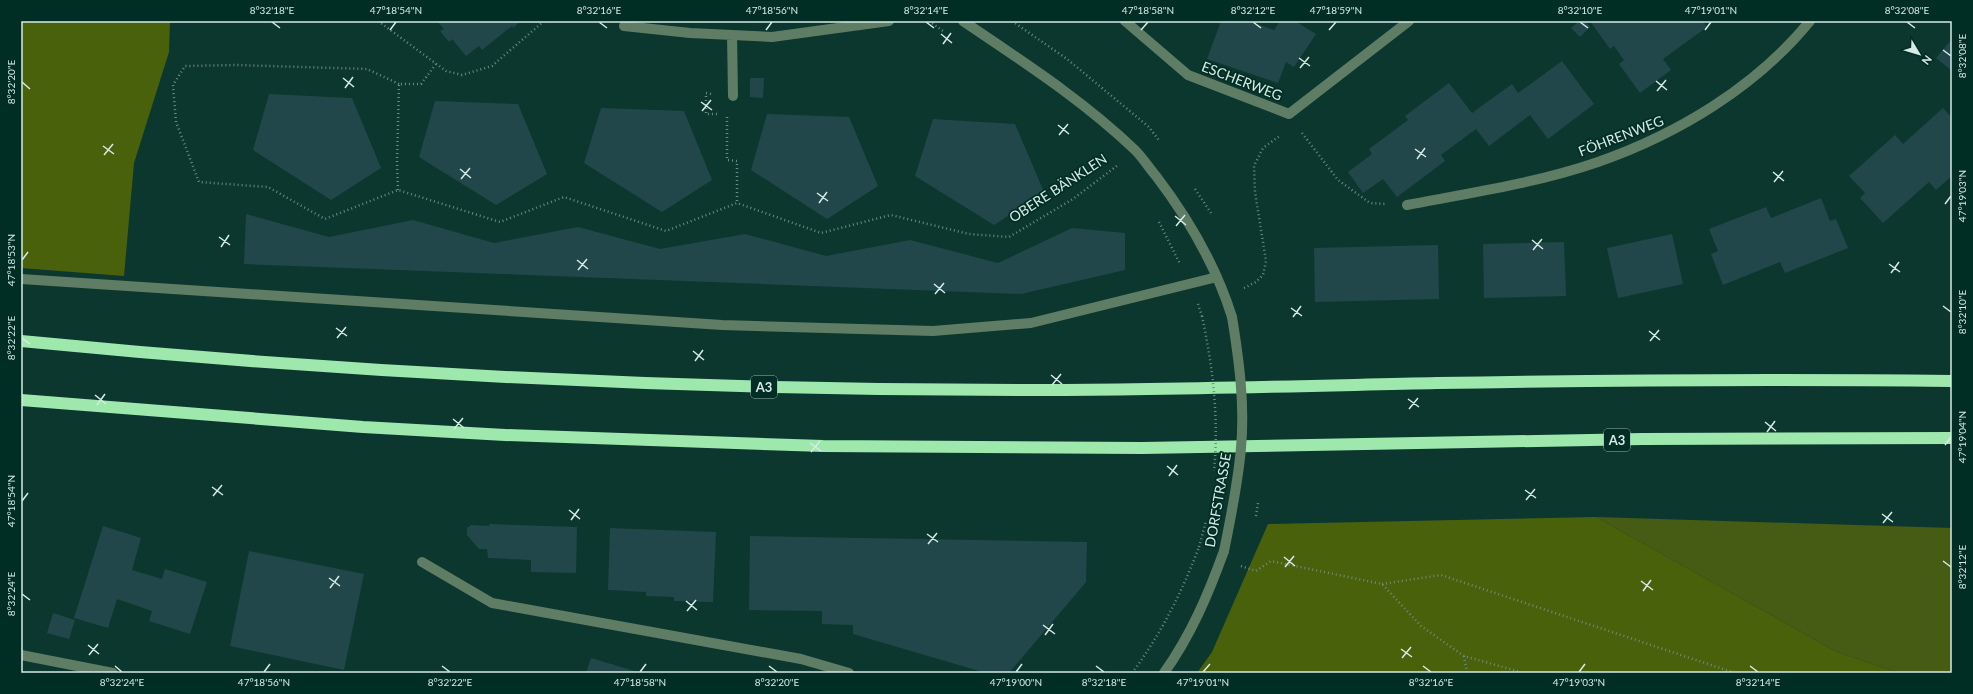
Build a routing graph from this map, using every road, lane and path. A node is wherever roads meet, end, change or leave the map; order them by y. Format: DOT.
graph roads {
  1 [pos="378,21"];
  2 [pos="544,21"];
  3 [pos="889,21"];
  4 [pos="929,21"];
  5 [pos="963,21"];
  6 [pos="1125,21"];
  7 [pos="1409,21"];
  8 [pos="1810,21"];
  9 [pos="624,26"];
  10 [pos="946,33"];
  11 [pos="732,35"];
  12 [pos="436,64"];
  13 [pos="399,84"];
  14 [pos="712,88"];
  15 [pos="733,96"];
  16 [pos="1288,114"];
  17 [pos="1296,124"];
  18 [pos="1136,151"];
  19 [pos="1112,160"];
  20 [pos="1118,166"];
  21 [pos="1123,172"];
  22 [pos="398,190"];
  23 [pos="737,203"];
  24 [pos="1407,205"];
  25 [pos="1156,216"];
  26 [pos="1217,277"];
  27 [pos="21,279"];
  28 [pos="1190,284"];
  29 [pos="1244,288"];
  30 [pos="21,341"];
  31 [pos="1952,381"];
  32 [pos="21,400"];
  33 [pos="1952,438"];
  34 [pos="1213,479"];
  35 [pos="1207,514"];
  36 [pos="1224,551"];
  37 [pos="422,562"];
  38 [pos="1382,584"];
  39 [pos="21,655"];
  40 [pos="1464,656"];
  41 [pos="113,673"];
  42 [pos="849,673"];
  43 [pos="1132,673"];
  44 [pos="1164,673"];
  45 [pos="1467,673"];
  46 [pos="1524,673"];
  47 [pos="1735,673"];
  1 -- 12 [label="path"];
  2 -- 12 [label="path"];
  3 -- 11 [label="street"];
  4 -- 10 [label="path"];
  5 -- 18 [label="street, DORFSTRASSE"];
  6 -- 16 [label="street, ESCHERWEG"];
  7 -- 16 [label="street, ESCHERWEG"];
  8 -- 24 [label="street, FÖHRENWEG"];
  9 -- 11 [label="street"];
  11 -- 15 [label="street"];
  12 -- 13 [label="path"];
  13 -- 22 [label="path"];
  13 -- 22 [label="path"];
  14 -- 23 [label="path"];
  16 -- 17 [label="path"];
  17 -- 24 [label="path"];
  17 -- 29 [label="path"];
  18 -- 20 [label="path, OBERE BÄNKLEN"];
  18 -- 26 [label="street, DORFSTRASSE"];
  19 -- 20 [label="path"];
  20 -- 21 [label="path"];
  20 -- 23 [label="path, OBERE BÄNKLEN"];
  22 -- 23 [label="path"];
  25 -- 28 [label="path"];
  26 -- 28 [label="street"];
  26 -- 36 [label="street, DORFSTRASSE, bridge"];
  27 -- 28 [label="street"];
  28 -- 34 [label="path, bridge"];
  30 -- 31 [label="highway, A3"];
  32 -- 33 [label="highway, A3"];
  35 -- 43 [label="path, bridge"];
  36 -- 38 [label="path"];
  36 -- 44 [label="street, DORFSTRASSE"];
  37 -- 42 [label="street"];
  38 -- 40 [label="path"];
  38 -- 47 [label="path"];
  39 -- 41 [label="street"];
  40 -- 45 [label="path"];
  40 -- 46 [label="path"];
}
